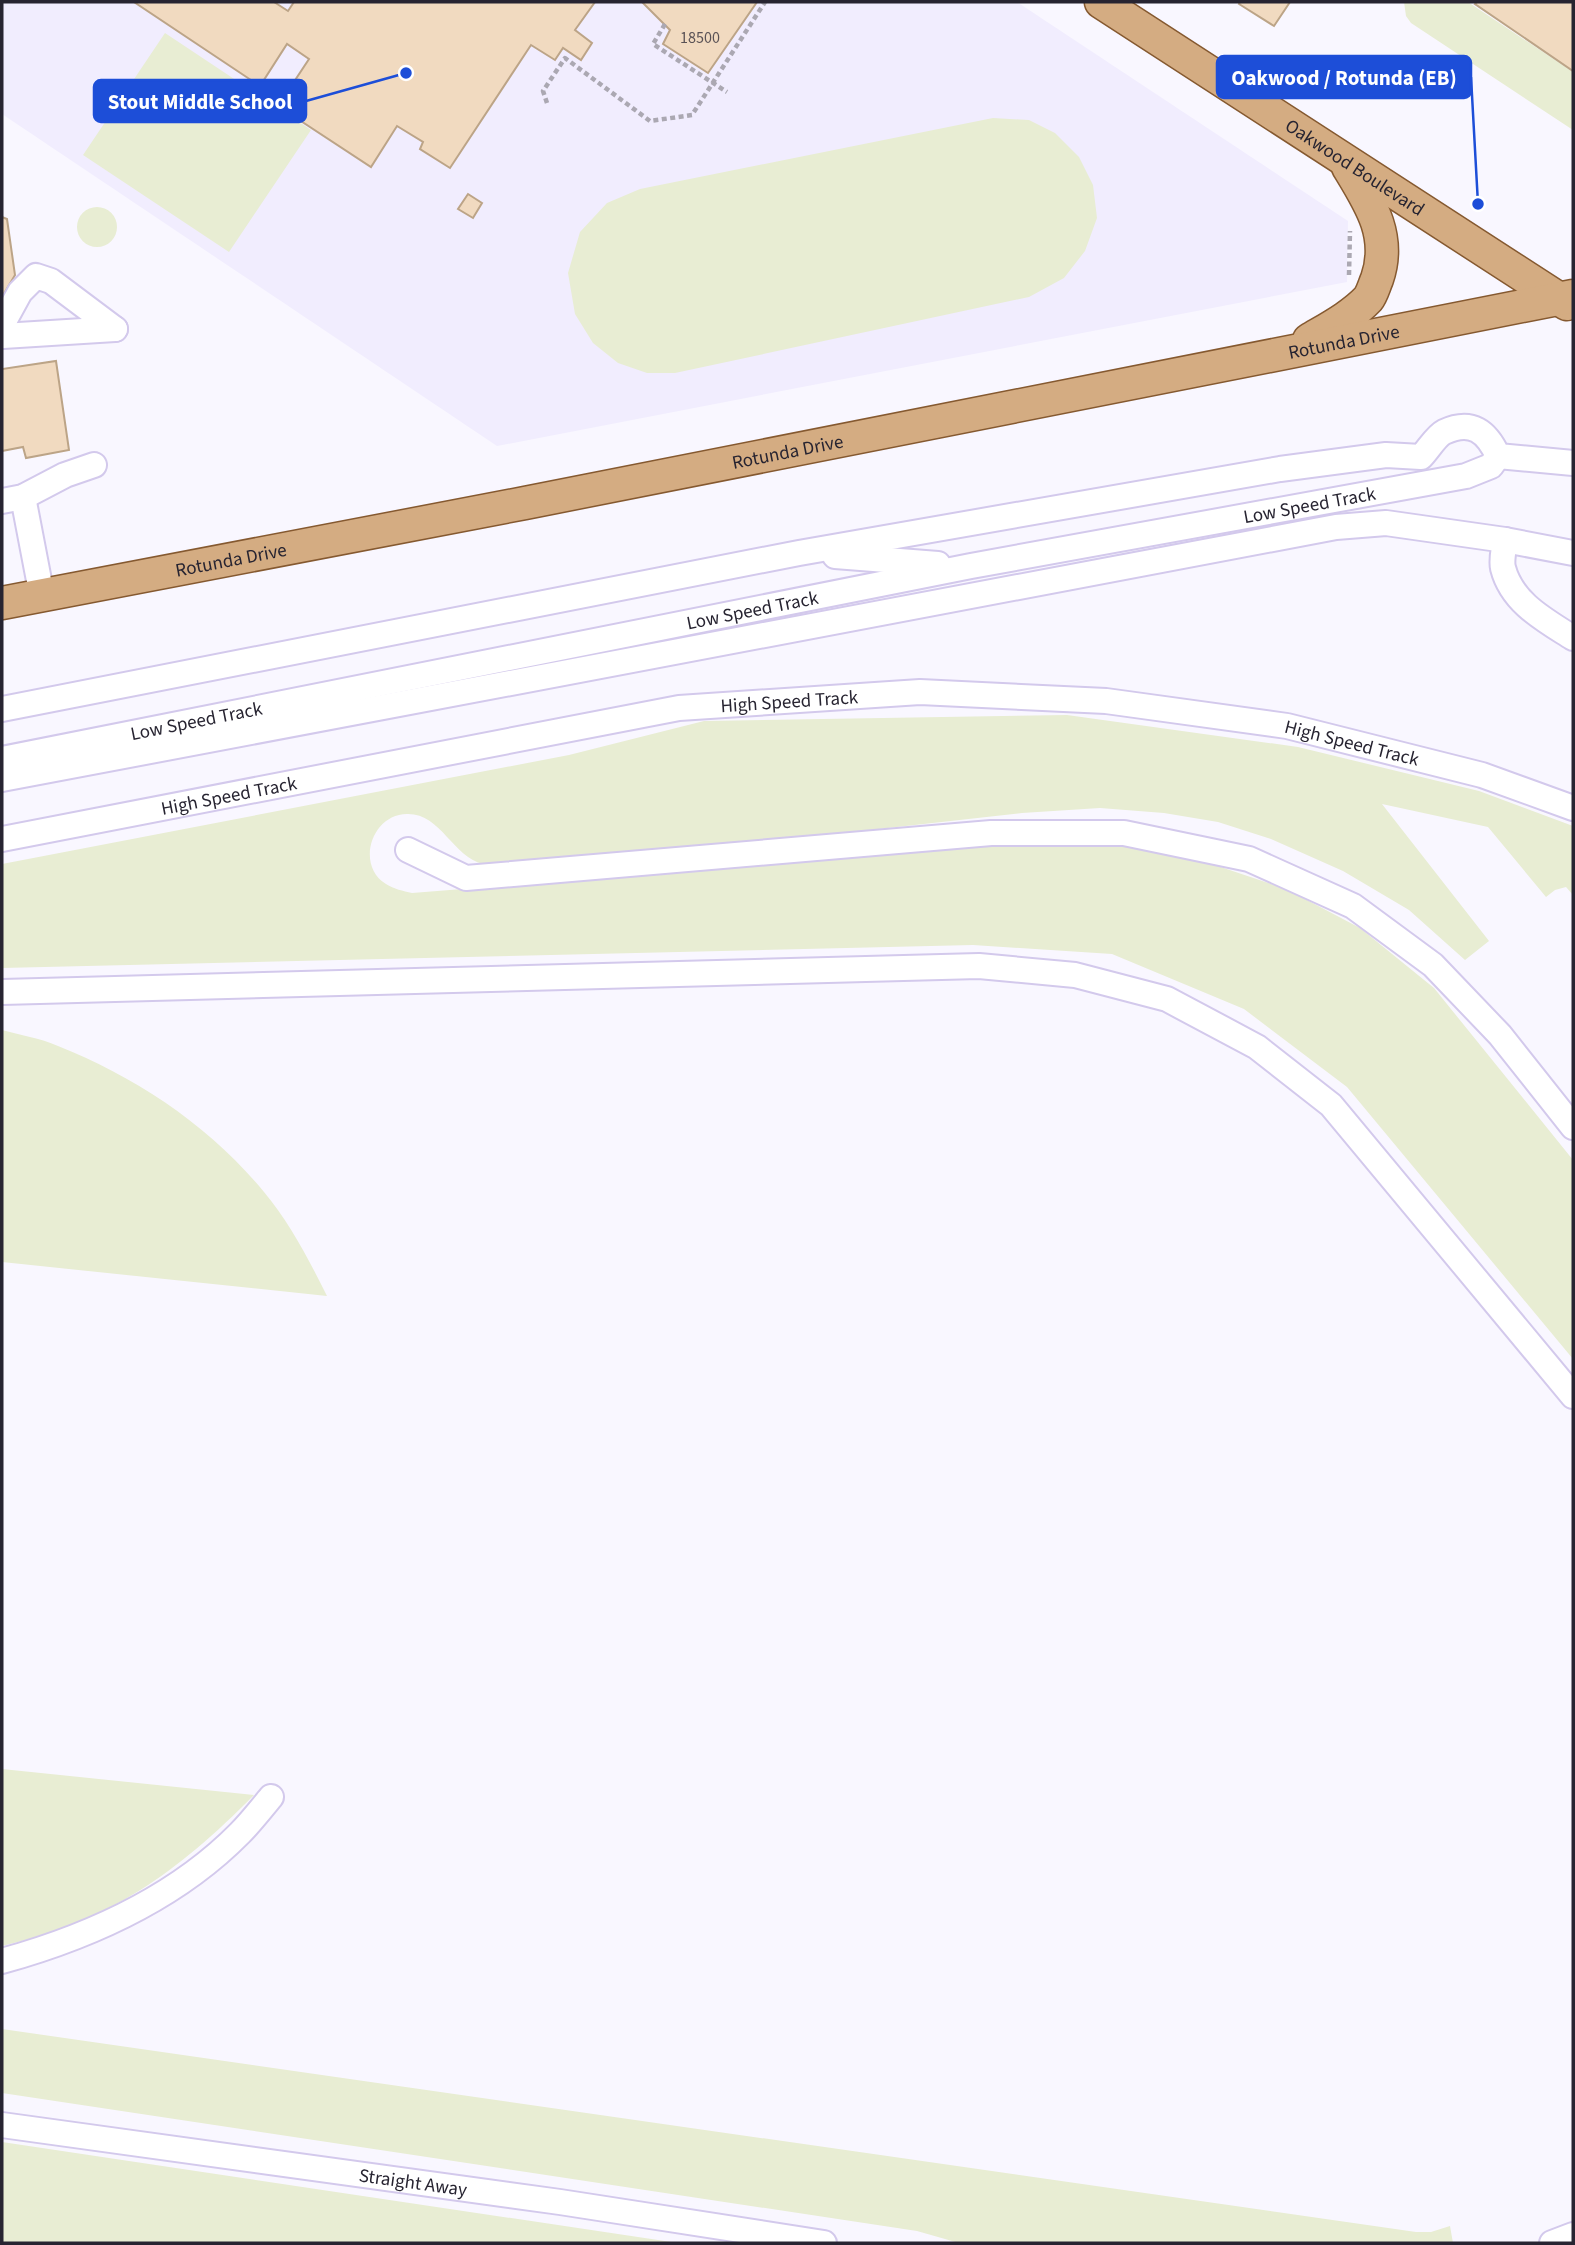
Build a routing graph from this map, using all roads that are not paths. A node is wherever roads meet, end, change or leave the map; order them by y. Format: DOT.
graph roads {
  1 [pos="1101,2"];
  2 [pos="1344,160"];
  3 [pos="1568,301"];
  4 [pos="2,326"];
  5 [pos="2,333"];
  6 [pos="1290,352"];
  7 [pos="1498,456"];
  8 [pos="1573,464"];
  9 [pos="94,465"];
  10 [pos="12,499"];
  11 [pos="1505,540"];
  12 [pos="1573,553"];
  13 [pos="799,554"];
  14 [pos="971,566"];
  15 [pos="42,596"];
  16 [pos="2,603"];
  17 [pos="1573,638"];
  18 [pos="2,709"];
  19 [pos="2,759"];
  20 [pos="2,779"];
  21 [pos="1573,808"];
  22 [pos="2,839"];
  23 [pos="408,850"];
  24 [pos="2,992"];
  25 [pos="1573,1127"];
  26 [pos="1573,1396"];
  27 [pos="271,1797"];
  28 [pos="2,1961"];
  29 [pos="2,2125"];
  30 [pos="1573,2235"];
  31 [pos="824,2243"];
  32 [pos="1552,2243"];
  1 -- 2 [label="main road, Oakwood Boulevard"];
  2 -- 3 [label="main road, Oakwood Boulevard"];
  2 -- 6 [label="main road"];
  3 -- 6 [label="main road, Rotunda Drive"];
  4 -- 5 [label="lane"];
  6 -- 15 [label="main road, Rotunda Drive"];
  7 -- 8 [label="lane"];
  7 -- 13 [label="lane"];
  7 -- 14 [label="lane, Low Speed Track"];
  9 -- 10 [label="lane"];
  10 -- 15 [label="lane"];
  11 -- 12 [label="lane, Low Speed Track"];
  11 -- 17 [label="lane"];
  11 -- 20 [label="lane, Low Speed Track"];
  13 -- 14 [label="lane"];
  13 -- 18 [label="lane"];
  14 -- 19 [label="lane, Low Speed Track"];
  15 -- 16 [label="main road, Rotunda Drive"];
  21 -- 22 [label="lane, High Speed Track"];
  23 -- 25 [label="lane"];
  24 -- 26 [label="lane"];
  27 -- 28 [label="lane"];
  29 -- 31 [label="lane, Straight Away"];
  30 -- 32 [label="lane"];
}
